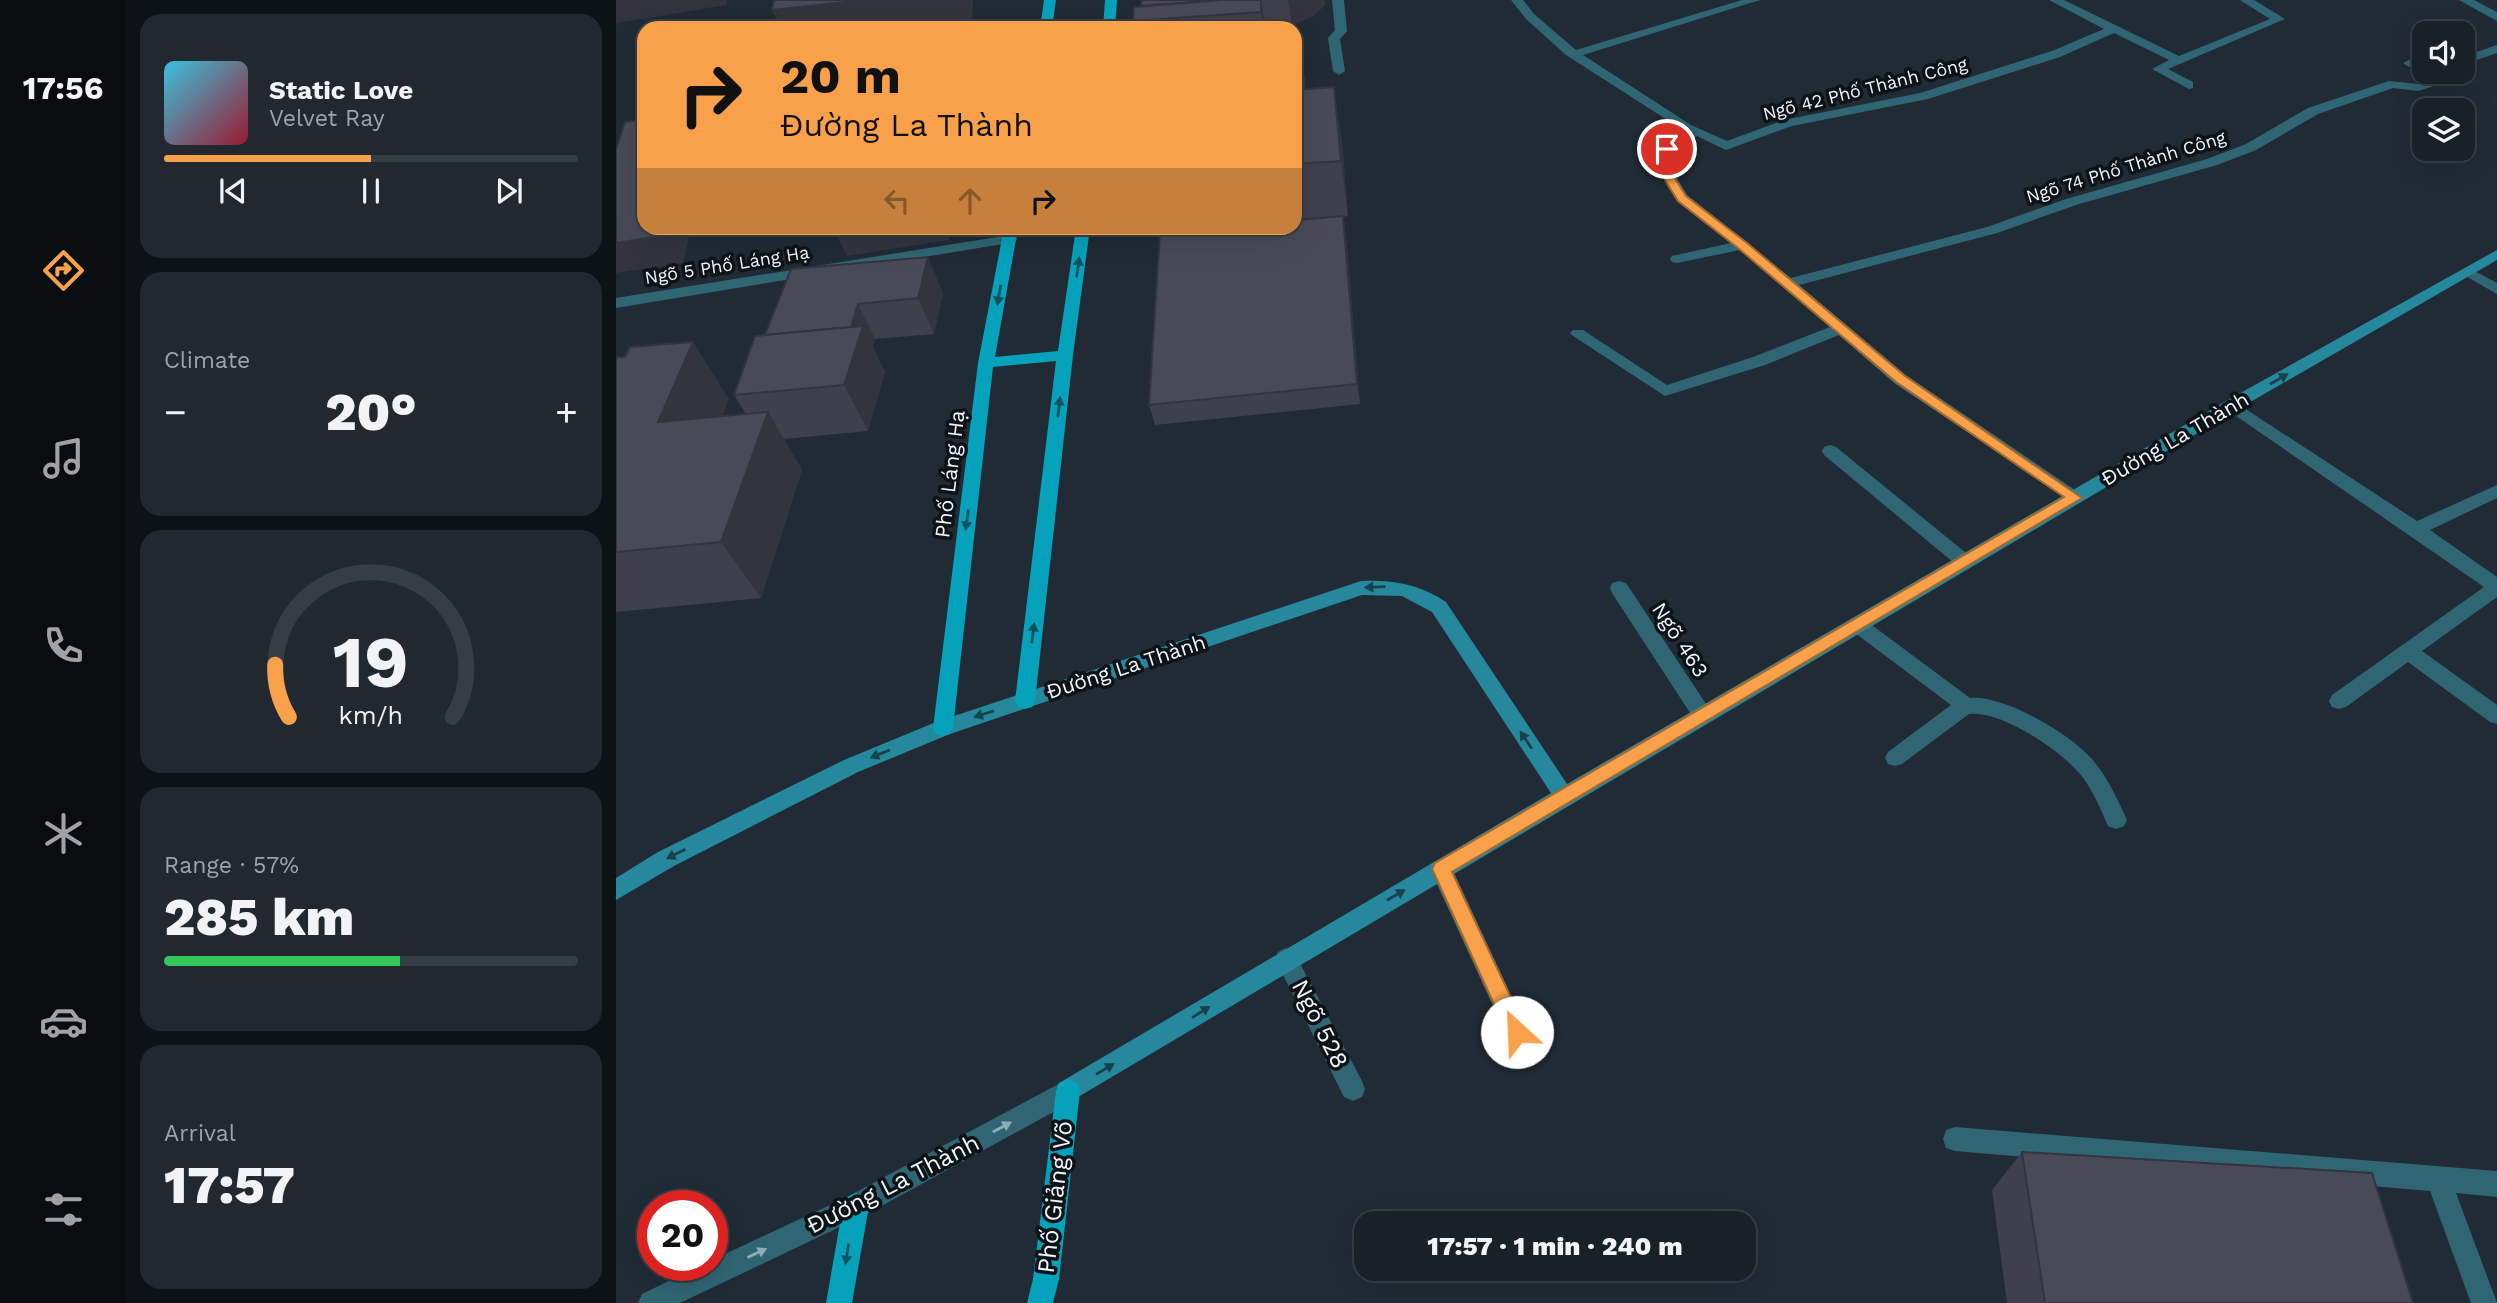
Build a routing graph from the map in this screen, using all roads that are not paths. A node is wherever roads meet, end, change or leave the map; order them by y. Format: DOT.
graph roads {
  1 [pos="1049,0"];
  2 [pos="1111,0"];
  3 [pos="1338,0"];
  4 [pos="1517,0"];
  5 [pos="1754,0"];
  6 [pos="2055,0"];
  7 [pos="2246,0"];
  8 [pos="2465,0"];
  9 [pos="2497,18"];
  10 [pos="1047,21"];
  11 [pos="1110,21"];
  12 [pos="2113,29"];
  13 [pos="2497,49"];
  14 [pos="1576,54"];
  15 [pos="2475,57"];
  16 [pos="2178,60"];
  17 [pos="2412,62"];
  18 [pos="2409,63"];
  19 [pos="1339,71"];
  20 [pos="2434,84"];
  21 [pos="2189,85"];
  22 [pos="1697,131"];
  23 [pos="1000,235"];
  24 [pos="1011,235"];
  25 [pos="1082,235"];
  26 [pos="1743,245"];
  27 [pos="2497,254"];
  28 [pos="1677,259"];
  29 [pos="2467,271"];
  30 [pos="1786,284"];
  31 [pos="2497,289"];
  32 [pos="616,303"];
  33 [pos="1842,328"];
  34 [pos="1578,333"];
  35 [pos="1065,355"];
  36 [pos="986,363"];
  37 [pos="2232,405"];
  38 [pos="1830,451"];
  39 [pos="2497,491"];
  40 [pos="2075,498"];
  41 [pos="2416,528"];
  42 [pos="1965,562"];
  43 [pos="2497,587"];
  44 [pos="1619,588"];
  45 [pos="1858,625"];
  46 [pos="2407,651"];
  47 [pos="1025,701"];
  48 [pos="2339,701"];
  49 [pos="1966,706"];
  50 [pos="1703,716"];
  51 [pos="2497,716"];
  52 [pos="943,728"];
  53 [pos="1895,758"];
  54 [pos="1564,796"];
  55 [pos="2116,820"];
  56 [pos="1441,869"];
  57 [pos="616,890"];
  58 [pos="1286,959"];
  59 [pos="1517,1032"];
  60 [pos="1353,1089"];
  61 [pos="1069,1091"];
  62 [pos="1955,1139"];
  63 [pos="2438,1178"];
  64 [pos="2497,1184"];
  65 [pos="856,1206"];
  66 [pos="650,1303"];
  67 [pos="839,1303"];
  68 [pos="1040,1303"];
  69 [pos="2484,1303"];
  1 -- 10 [label="main road"];
  2 -- 11 [label="main road"];
  3 -- 19 [label="street"];
  4 -- 14 [label="street, Ngõ 42 Phố Thành Công"];
  5 -- 14 [label="street"];
  6 -- 12 [label="street"];
  7 -- 16 [label="street"];
  8 -- 9 [label="street"];
  12 -- 16 [label="street"];
  12 -- 22 [label="street, Ngõ 42 Phố Thành Công"];
  13 -- 15 [label="street"];
  14 -- 22 [label="street, Ngõ 42 Phố Thành Công"];
  16 -- 21 [label="street"];
  17 -- 18 [label="street"];
  20 -- 30 [label="street, Ngõ 74 Phố Thành Công"];
  22 -- 26 [label="street"];
  23 -- 32 [label="street, Ngõ 5 Phố Láng Hạ"];
  24 -- 36 [label="main road, Phố Láng Hạ, one-way"];
  35 -- 25 [label="main road, one-way"];
  26 -- 28 [label="street"];
  26 -- 30 [label="street"];
  27 -- 29 [label="main road, Đường La Thành"];
  29 -- 31 [label="street"];
  37 -- 29 [label="main road, Đường La Thành, one-way"];
  30 -- 33 [label="street"];
  33 -- 34 [label="street"];
  33 -- 40 [label="street"];
  35 -- 36 [label="main road"];
  47 -- 35 [label="main road, one-way"];
  36 -- 52 [label="main road, Phố Láng Hạ, one-way"];
  37 -- 40 [label="main road, Đường La Thành"];
  37 -- 41 [label="street"];
  38 -- 42 [label="street"];
  39 -- 41 [label="street"];
  40 -- 42 [label="main road, Đường La Thành"];
  41 -- 43 [label="street"];
  42 -- 45 [label="main road, Đường La Thành"];
  43 -- 46 [label="street"];
  44 -- 50 [label="street, Ngõ 463"];
  45 -- 49 [label="street"];
  45 -- 50 [label="main road, Đường La Thành"];
  46 -- 48 [label="street"];
  46 -- 51 [label="street"];
  47 -- 52 [label="main road, Đường La Thành, one-way"];
  54 -- 47 [label="main road, Đường La Thành, one-way"];
  49 -- 53 [label="street"];
  49 -- 55 [label="street"];
  50 -- 54 [label="main road, Đường La Thành"];
  52 -- 57 [label="main road, Đường La Thành, one-way"];
  54 -- 56 [label="main road, Đường La Thành"];
  58 -- 56 [label="main road, Đường La Thành, one-way"];
  56 -- 59 [label="street"];
  58 -- 60 [label="street, Ngõ 528"];
  61 -- 58 [label="main road, Đường La Thành, one-way"];
  65 -- 61 [label="street, Đường La Thành, one-way"];
  61 -- 68 [label="main road, Phố Giảng Võ"];
  62 -- 63 [label="street"];
  63 -- 64 [label="street"];
  63 -- 69 [label="street"];
  66 -- 65 [label="street, Đường La Thành, one-way"];
  65 -- 67 [label="main road, one-way"];
}
